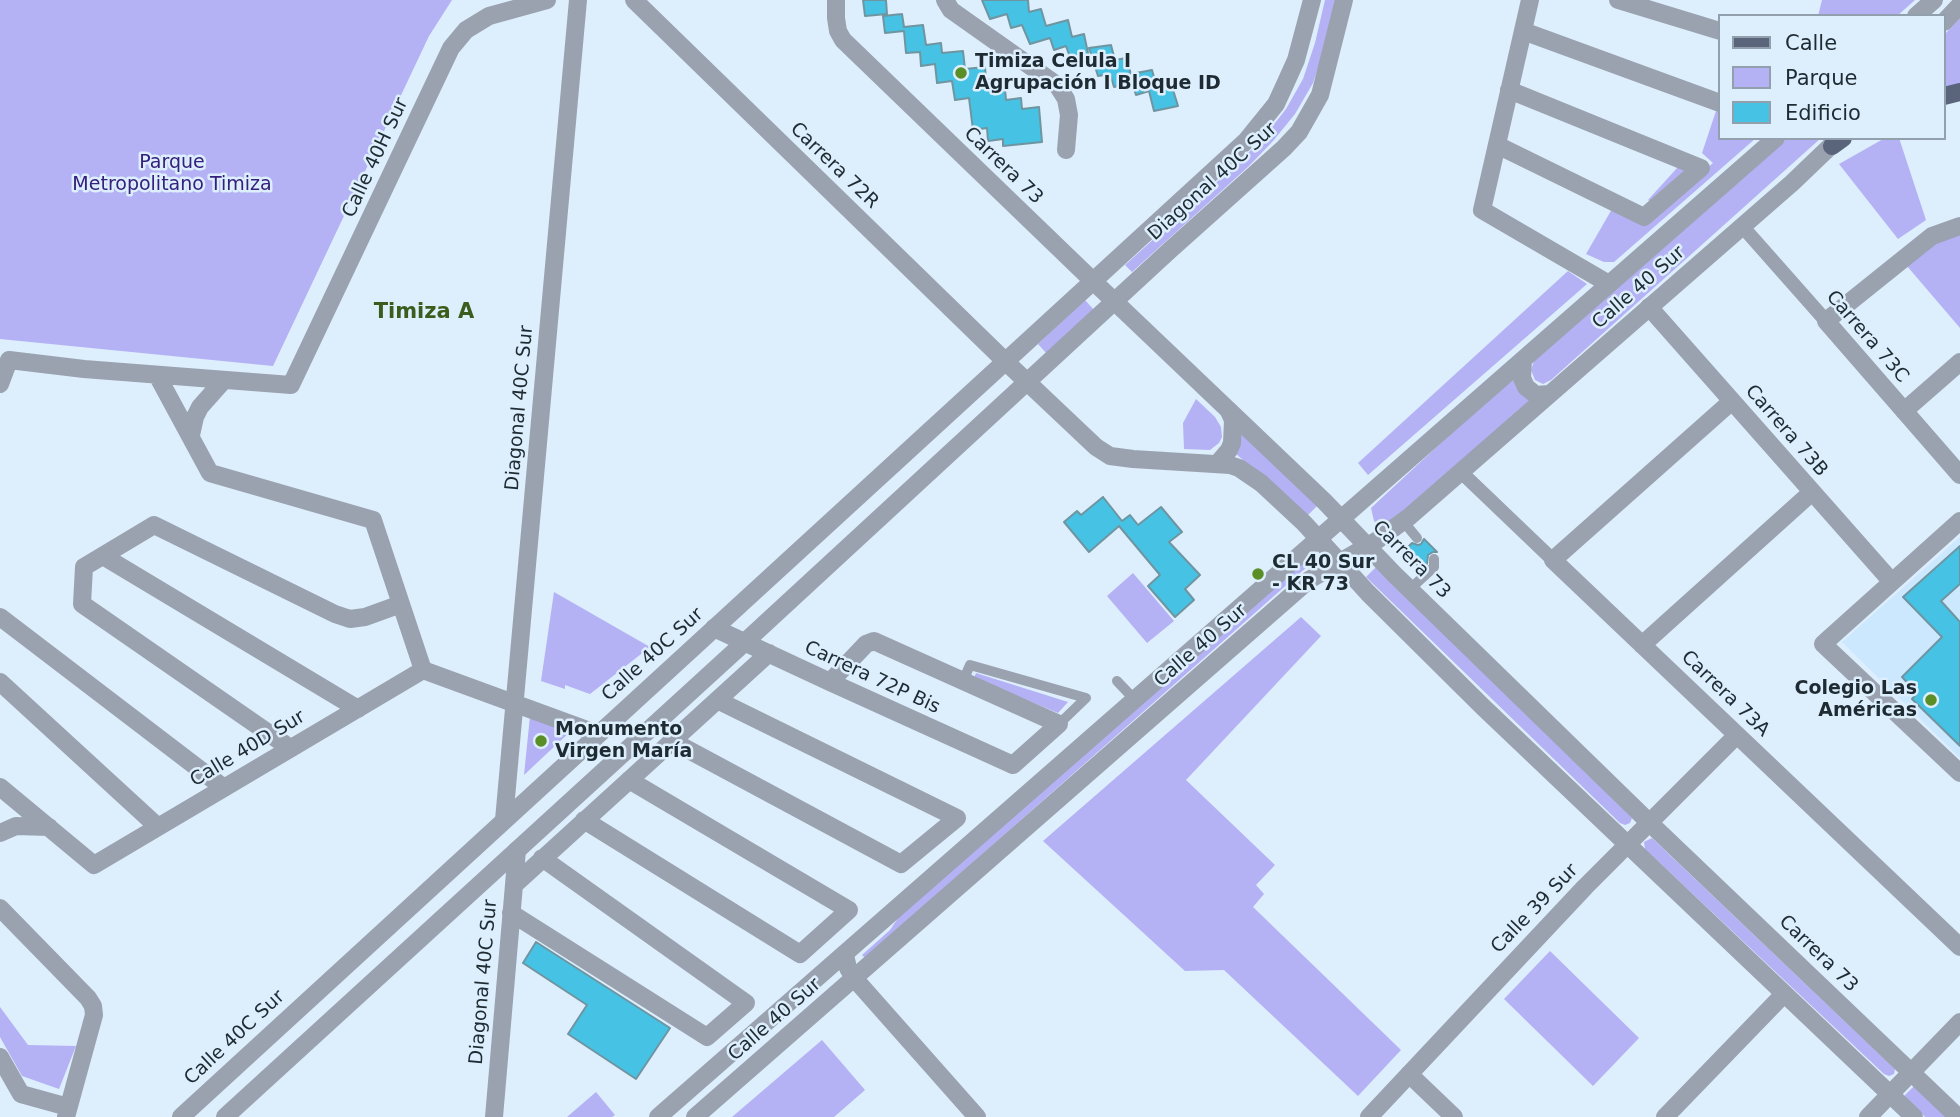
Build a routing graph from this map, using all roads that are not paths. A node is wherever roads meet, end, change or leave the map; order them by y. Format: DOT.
graph roads {
  1 [pos="547,0"];
  2 [pos="578,0"];
  3 [pos="634,0"];
  4 [pos="836,0"];
  5 [pos="1312,0"];
  6 [pos="1344,0"];
  7 [pos="1530,0"];
  8 [pos="1618,0"];
  9 [pos="1934,0"];
  10 [pos="946,2"];
  11 [pos="1960,5"];
  12 [pos="1919,10"];
  13 [pos="1946,20"];
  14 [pos="1718,30"];
  15 [pos="1523,31"];
  16 [pos="1509,90"];
  17 [pos="1718,102"];
  18 [pos="1774,140"];
  19 [pos="1838,141"];
  20 [pos="1497,145"];
  21 [pos="1066,150"];
  22 [pos="1742,226"];
  23 [pos="1960,226"];
  24 [pos="1093,281"];
  25 [pos="1609,284"];
  26 [pos="1114,301"];
  27 [pos="1649,307"];
  28 [pos="1826,321"];
  29 [pos="1523,360"];
  30 [pos="1006,362"];
  31 [pos="1960,362"];
  32 [pos="158,375"];
  33 [pos="224,380"];
  34 [pos="1027,382"];
  35 [pos="0,384"];
  36 [pos="1549,394"];
  37 [pos="1732,401"];
  38 [pos="1229,411"];
  39 [pos="1904,411"];
  40 [pos="191,435"];
  41 [pos="1217,464"];
  42 [pos="1461,472"];
  43 [pos="1960,475"];
  44 [pos="1812,492"];
  45 [pos="1342,519"];
  46 [pos="1403,521"];
  47 [pos="1960,521"];
  48 [pos="1417,538"];
  49 [pos="1319,540"];
  50 [pos="1367,546"];
  51 [pos="103,556"];
  52 [pos="1434,559"];
  53 [pos="1553,560"];
  54 [pos="1339,562"];
  55 [pos="1892,582"];
  56 [pos="1410,589"];
  57 [pos="401,604"];
  58 [pos="0,617"];
  59 [pos="714,628"];
  60 [pos="745,642"];
  61 [pos="1642,645"];
  62 [pos="769,653"];
  63 [pos="423,670"];
  64 [pos="963,681"];
  65 [pos="1117,681"];
  66 [pos="0,682"];
  67 [pos="830,682"];
  68 [pos="717,701"];
  69 [pos="1135,701"];
  70 [pos="514,704"];
  71 [pos="358,709"];
  72 [pos="1059,724"];
  73 [pos="598,734"];
  74 [pos="1737,735"];
  75 [pos="672,741"];
  76 [pos="290,748"];
  77 [pos="1960,773"];
  78 [pos="629,780"];
  79 [pos="0,787"];
  80 [pos="224,788"];
  81 [pos="504,820"];
  82 [pos="584,820"];
  83 [pos="1649,822"];
  84 [pos="49,827"];
  85 [pos="158,827"];
  86 [pos="0,833"];
  87 [pos="1627,845"];
  88 [pos="517,850"];
  89 [pos="542,858"];
  90 [pos="514,885"];
  91 [pos="408,907"];
  92 [pos="0,908"];
  93 [pos="511,913"];
  94 [pos="430,930"];
  95 [pos="1960,947"];
  96 [pos="845,955"];
  97 [pos="826,970"];
  98 [pos="854,978"];
  99 [pos="1784,994"];
  100 [pos="1960,1022"];
  101 [pos="0,1057"];
  102 [pos="1912,1072"];
  103 [pos="1409,1074"];
  104 [pos="1890,1095"];
  105 [pos="67,1112"];
  106 [pos="181,1117"];
  107 [pos="225,1117"];
  108 [pos="494,1117"];
  109 [pos="658,1117"];
  110 [pos="695,1117"];
  111 [pos="977,1117"];
  112 [pos="1369,1117"];
  113 [pos="1454,1117"];
  114 [pos="1665,1117"];
  115 [pos="1868,1117"];
  116 [pos="1914,1117"];
  117 [pos="1958,1117"];
  1 -- 33 [label="street, Calle 40H Sur"];
  2 -- 70 [label="street, Diagonal 40C Sur"];
  3 -- 30 [label="street, Carrera 72R"];
  4 -- 24 [label="street, Carrera 73"];
  5 -- 24 [label="street, Diagonal 40C Sur"];
  6 -- 26 [label="street, Diagonal 40C Sur"];
  7 -- 15 [label="street"];
  8 -- 14 [label="street"];
  9 -- 12 [label="street"];
  10 -- 21 [label="street"];
  11 -- 13 [label="street"];
  15 -- 16 [label="street"];
  15 -- 17 [label="street"];
  16 -- 20 [label="street"];
  16 -- 20 [label="street"];
  18 -- 25 [label="street, Calle 40 Sur"];
  19 -- 22 [label="street, Calle 40 Sur"];
  20 -- 25 [label="street"];
  22 -- 27 [label="street, Calle 40 Sur"];
  22 -- 28 [label="street, Carrera 73C"];
  23 -- 28 [label="street"];
  24 -- 26 [label="street, Carrera 73"];
  24 -- 30 [label="street, Calle 40C Sur"];
  25 -- 29 [label="street, Calle 40 Sur"];
  26 -- 34 [label="street"];
  26 -- 38 [label="street, Carrera 73"];
  27 -- 36 [label="street, Calle 40 Sur"];
  27 -- 37 [label="street, Carrera 73B"];
  28 -- 39 [label="street, Carrera 73C"];
  29 -- 36 [label="street"];
  29 -- 45 [label="street, Calle 40 Sur"];
  30 -- 34 [label="street"];
  30 -- 59 [label="street, Calle 40C Sur"];
  31 -- 39 [label="street"];
  32 -- 33 [label="street"];
  32 -- 35 [label="street"];
  32 -- 40 [label="street"];
  33 -- 40 [label="street"];
  34 -- 41 [label="street"];
  34 -- 60 [label="street"];
  36 -- 42 [label="street, Calle 40 Sur"];
  37 -- 44 [label="street, Carrera 73B"];
  37 -- 53 [label="street"];
  38 -- 41 [label="street"];
  38 -- 45 [label="street, Carrera 73"];
  39 -- 43 [label="street, Carrera 73C"];
  40 -- 57 [label="street"];
  41 -- 49 [label="street"];
  42 -- 46 [label="street, Calle 40 Sur"];
  42 -- 53 [label="street, Carrera 73A"];
  44 -- 55 [label="street, Carrera 73B"];
  44 -- 61 [label="street"];
  45 -- 49 [label="street, Calle 40 Sur"];
  45 -- 50 [label="street, Carrera 73"];
  46 -- 48 [label="lane"];
  46 -- 50 [label="street, Calle 40 Sur"];
  47 -- 55 [label="street"];
  49 -- 54 [label="street"];
  49 -- 69 [label="street, Calle 40 Sur"];
  50 -- 54 [label="street, Calle 40 Sur"];
  50 -- 56 [label="street, Carrera 73"];
  51 -- 57 [label="street"];
  51 -- 71 [label="street"];
  51 -- 76 [label="street"];
  52 -- 56 [label="lane"];
  53 -- 61 [label="street, Carrera 73A"];
  54 -- 87 [label="street"];
  54 -- 98 [label="street, Calle 40 Sur"];
  55 -- 77 [label="street"];
  56 -- 83 [label="street, Carrera 73"];
  57 -- 63 [label="street"];
  58 -- 80 [label="street"];
  59 -- 60 [label="street, Carrera 72P Bis"];
  59 -- 73 [label="street, Calle 40C Sur"];
  60 -- 62 [label="street, Carrera 72P Bis"];
  60 -- 88 [label="street"];
  61 -- 74 [label="street, Carrera 73A"];
  62 -- 67 [label="street, Carrera 72P Bis"];
  62 -- 68 [label="street"];
  63 -- 70 [label="street"];
  63 -- 71 [label="street, Calle 40D Sur"];
  64 -- 67 [label="street"];
  64 -- 72 [label="street"];
  64 -- 72 [label="lane"];
  65 -- 69 [label="lane"];
  66 -- 85 [label="street"];
  67 -- 72 [label="street, Carrera 72P Bis"];
  68 -- 75 [label="street"];
  68 -- 75 [label="street"];
  69 -- 96 [label="street, Calle 40 Sur"];
  70 -- 73 [label="street"];
  70 -- 81 [label="street, Diagonal 40C Sur"];
  71 -- 76 [label="street, Calle 40D Sur"];
  73 -- 81 [label="street, Calle 40C Sur"];
  74 -- 83 [label="street, Calle 39 Sur"];
  74 -- 95 [label="street, Carrera 73A"];
  75 -- 78 [label="street"];
  76 -- 80 [label="street, Calle 40D Sur"];
  78 -- 82 [label="street"];
  78 -- 82 [label="street, Calle 40 Sur"];
  79 -- 84 [label="street"];
  80 -- 85 [label="street, Calle 40D Sur"];
  81 -- 91 [label="street, Calle 40C Sur"];
  82 -- 89 [label="street"];
  83 -- 87 [label="street, Calle 39 Sur"];
  83 -- 102 [label="street, Carrera 73"];
  84 -- 85 [label="street, Calle 40D Sur"];
  84 -- 86 [label="street"];
  87 -- 99 [label="street"];
  87 -- 103 [label="street, Calle 39 Sur"];
  88 -- 90 [label="street, Diagonal 40C Sur"];
  88 -- 94 [label="street"];
  89 -- 90 [label="street"];
  89 -- 93 [label="street, Calle 40 Sur"];
  90 -- 93 [label="street, Diagonal 40C Sur"];
  91 -- 94 [label="street"];
  91 -- 106 [label="street, Calle 40C Sur"];
  92 -- 105 [label="street"];
  93 -- 108 [label="street, Diagonal 40C Sur"];
  94 -- 107 [label="street"];
  96 -- 97 [label="street, Calle 40 Sur"];
  96 -- 98 [label="street"];
  97 -- 98 [label="street"];
  97 -- 109 [label="street, Calle 40 Sur"];
  98 -- 110 [label="street, Calle 40 Sur"];
  98 -- 111 [label="street"];
  99 -- 104 [label="street"];
  99 -- 114 [label="street"];
  100 -- 102 [label="street"];
  101 -- 105 [label="street"];
  102 -- 104 [label="street"];
  102 -- 117 [label="street, Carrera 73"];
  103 -- 112 [label="street, Calle 39 Sur"];
  103 -- 113 [label="street"];
  104 -- 115 [label="street"];
  104 -- 116 [label="street"];
}
